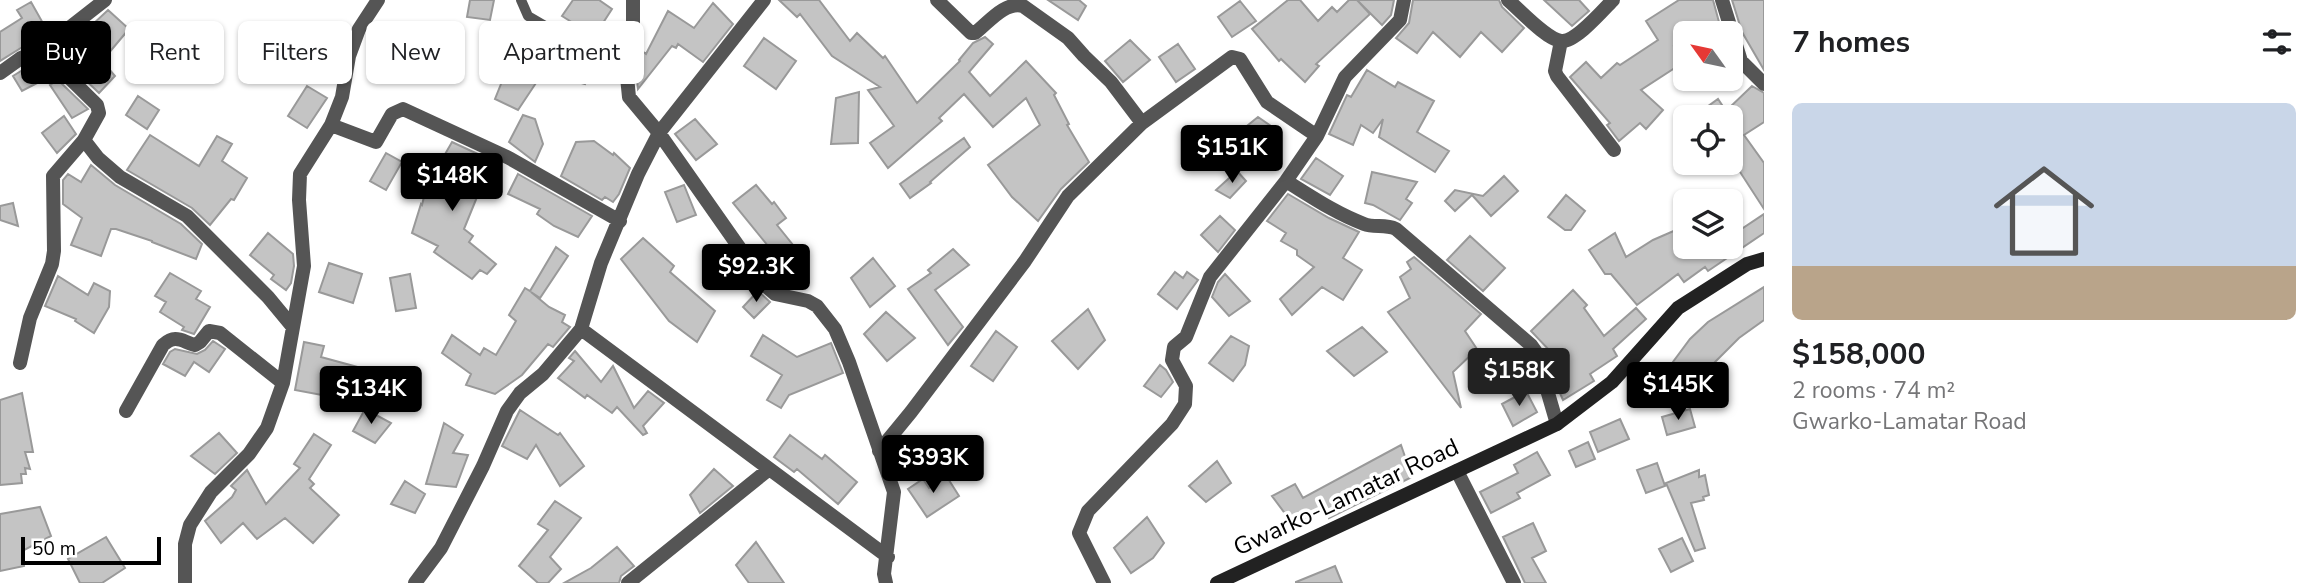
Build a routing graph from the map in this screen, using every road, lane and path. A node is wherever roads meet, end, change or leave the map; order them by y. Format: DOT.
graph roads {
  1 [pos="105,0"];
  2 [pos="378,0"];
  3 [pos="521,0"];
  4 [pos="633,0"];
  5 [pos="764,0"];
  6 [pos="937,0"];
  7 [pos="1404,0"];
  8 [pos="1508,0"];
  9 [pos="1613,0"];
  10 [pos="1722,0"];
  11 [pos="78,21"];
  12 [pos="537,21"];
  13 [pos="633,21"];
  14 [pos="1561,41"];
  15 [pos="21,58"];
  16 [pos="0,73"];
  17 [pos="76,84"];
  18 [pos="628,84"];
  19 [pos="1764,84"];
  20 [pos="1142,123"];
  21 [pos="331,125"];
  22 [pos="659,133"];
  23 [pos="1317,136"];
  24 [pos="84,140"];
  25 [pos="1614,150"];
  26 [pos="1286,181"];
  27 [pos="620,221"];
  28 [pos="1764,259"];
  29 [pos="292,326"];
  30 [pos="581,329"];
  31 [pos="20,363"];
  32 [pos="283,383"];
  33 [pos="126,411"];
  34 [pos="1557,424"];
  35 [pos="879,451"];
  36 [pos="768,470"];
  37 [pos="1457,471"];
  38 [pos="888,557"];
  39 [pos="631,582"];
  40 [pos="186,583"];
  41 [pos="415,583"];
  42 [pos="886,583"];
  43 [pos="1104,583"];
  44 [pos="1217,583"];
  45 [pos="1514,583"];
  1 -- 11 [label="street"];
  2 -- 21 [label="street"];
  3 -- 12 [label="lane"];
  4 -- 13 [label="street"];
  5 -- 22 [label="street"];
  6 -- 20 [label="street"];
  7 -- 23 [label="street"];
  8 -- 14 [label="street"];
  9 -- 14 [label="street"];
  10 -- 19 [label="street"];
  14 -- 25 [label="street"];
  15 -- 16 [label="street"];
  17 -- 24 [label="street"];
  18 -- 22 [label="street"];
  20 -- 23 [label="street"];
  20 -- 35 [label="street"];
  21 -- 27 [label="street"];
  21 -- 29 [label="street"];
  22 -- 27 [label="street"];
  22 -- 35 [label="street"];
  23 -- 26 [label="street"];
  24 -- 29 [label="street"];
  24 -- 31 [label="street"];
  26 -- 34 [label="street"];
  26 -- 43 [label="street"];
  27 -- 30 [label="street"];
  28 -- 34 [label="main road, Gwarko-Lamatar Road"];
  29 -- 32 [label="street"];
  30 -- 36 [label="street"];
  30 -- 41 [label="street"];
  32 -- 33 [label="street"];
  32 -- 40 [label="street"];
  34 -- 37 [label="main road, Gwarko-Lamatar Road"];
  35 -- 38 [label="street"];
  36 -- 38 [label="street"];
  36 -- 39 [label="street"];
  37 -- 44 [label="main road, Gwarko-Lamatar Road"];
  37 -- 45 [label="street"];
  38 -- 42 [label="street"];
}
